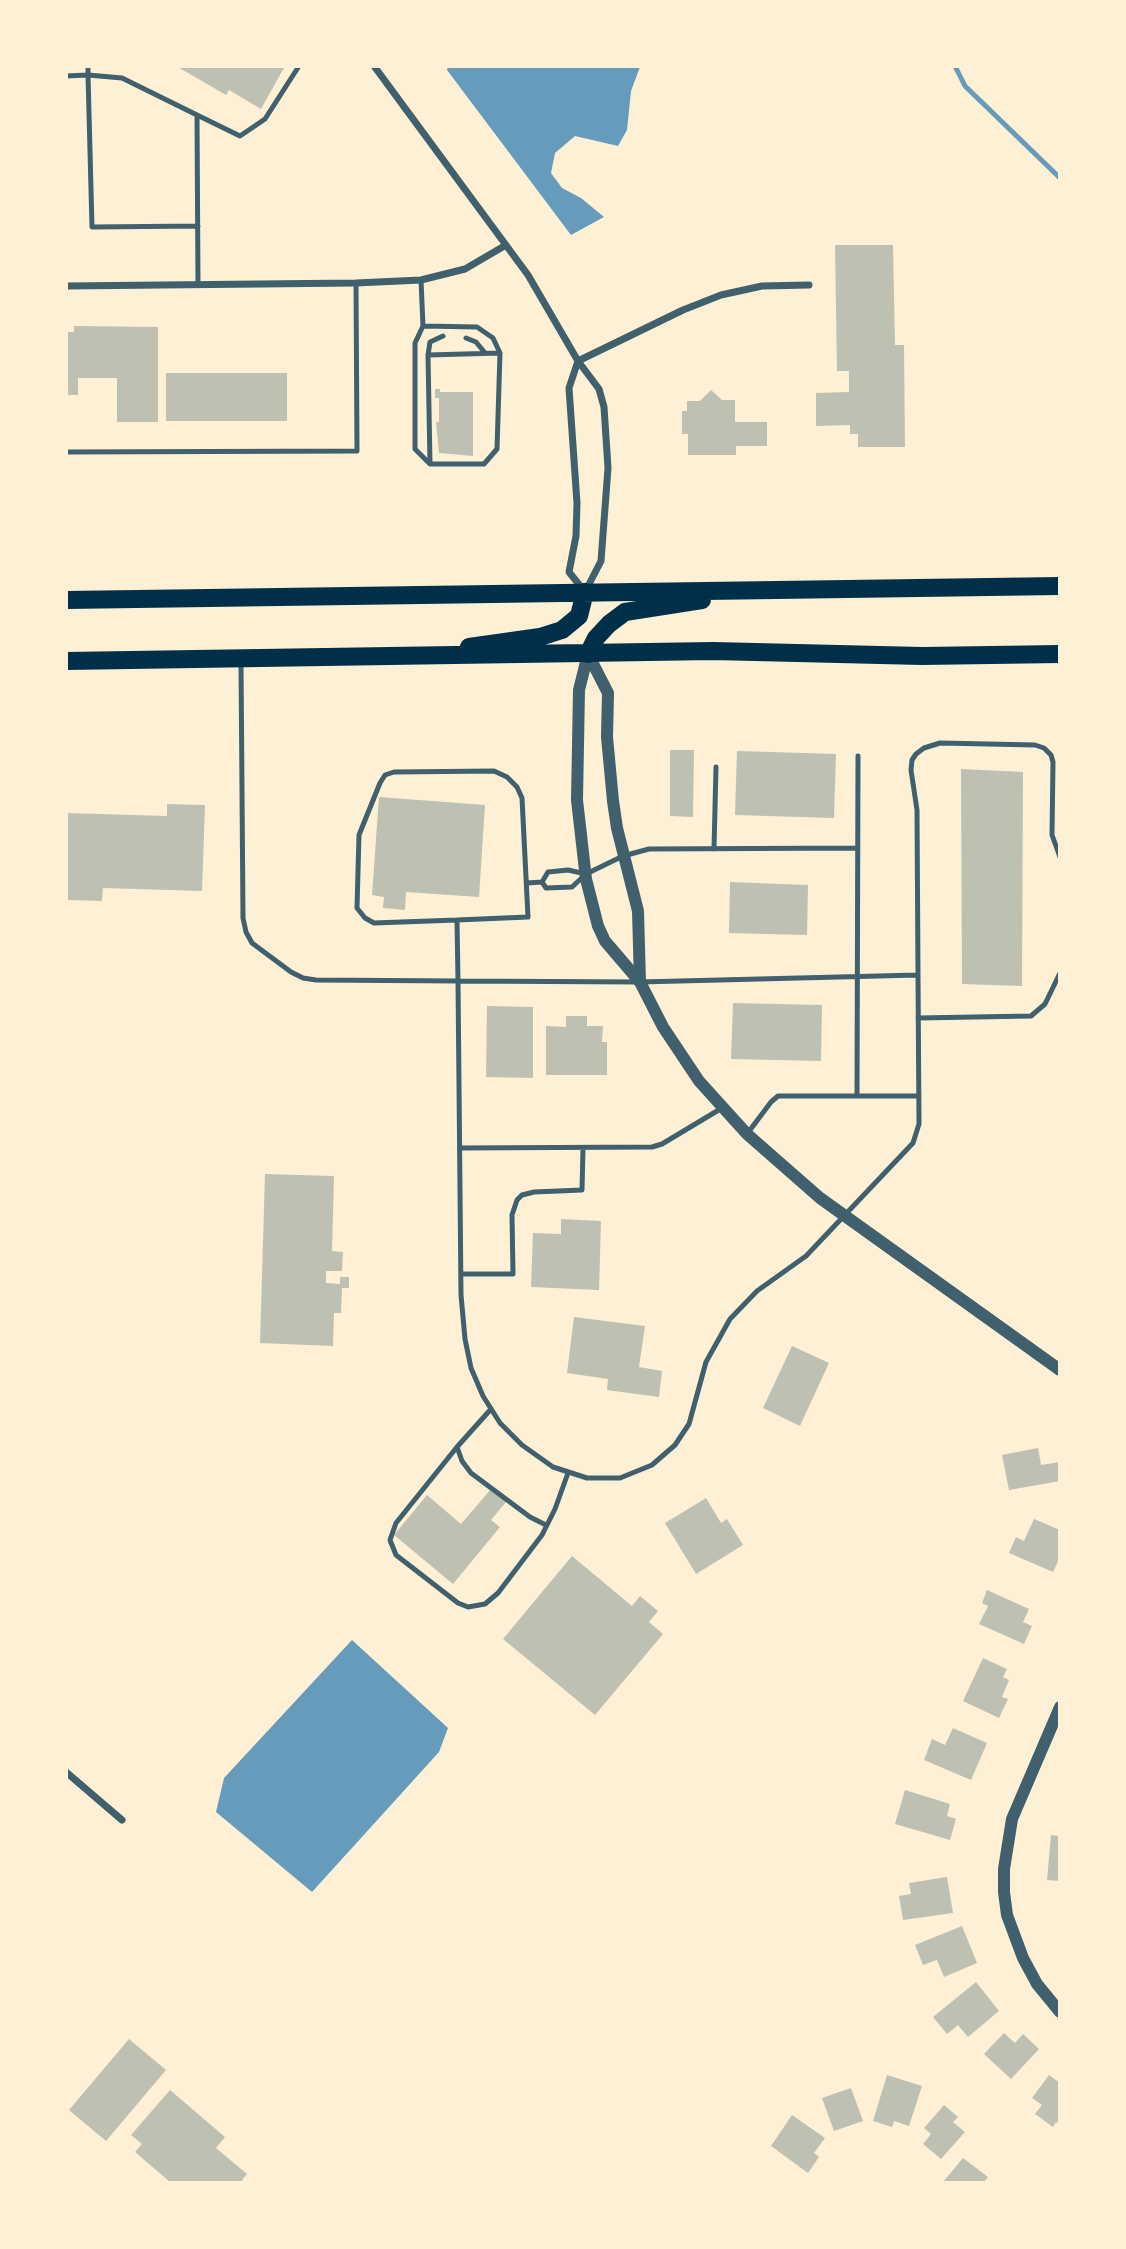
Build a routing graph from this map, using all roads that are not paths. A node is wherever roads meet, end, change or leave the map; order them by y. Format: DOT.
graph roads {
  1 [pos="88,66"];
  2 [pos="299,66"];
  3 [pos="374,66"];
  4 [pos="88,75"];
  5 [pos="66,76"];
  6 [pos="197,115"];
  7 [pos="198,226"];
  8 [pos="506,245"];
  9 [pos="421,280"];
  10 [pos="356,283"];
  11 [pos="198,285"];
  12 [pos="809,285"];
  13 [pos="66,286"];
  14 [pos="423,326"];
  15 [pos="443,336"];
  16 [pos="466,338"];
  17 [pos="485,353"];
  18 [pos="500,353"];
  19 [pos="428,355"];
  20 [pos="578,361"];
  21 [pos="66,452"];
  22 [pos="430,464"];
  23 [pos="1059,586"];
  24 [pos="761,590"];
  25 [pos="585,593"];
  26 [pos="66,600"];
  27 [pos="588,654"];
  28 [pos="1059,654"];
  29 [pos="400,657"];
  30 [pos="241,659"];
  31 [pos="66,661"];
  32 [pos="858,756"];
  33 [pos="716,767"];
  34 [pos="858,848"];
  35 [pos="714,849"];
  36 [pos="623,856"];
  37 [pos="1059,858"];
  38 [pos="586,874"];
  39 [pos="542,882"];
  40 [pos="527,883"];
  41 [pos="457,920"];
  42 [pos="1059,973"];
  43 [pos="918,975"];
  44 [pos="857,976"];
  45 [pos="458,981"];
  46 [pos="640,982"];
  47 [pos="918,1018"];
  48 [pos="857,1096"];
  49 [pos="919,1096"];
  50 [pos="722,1108"];
  51 [pos="747,1134"];
  52 [pos="460,1148"];
  53 [pos="583,1148"];
  54 [pos="845,1216"];
  55 [pos="461,1274"];
  56 [pos="1059,1370"];
  57 [pos="491,1409"];
  58 [pos="457,1447"];
  59 [pos="568,1473"];
  60 [pos="546,1525"];
  61 [pos="1059,1707"];
  62 [pos="66,1772"];
  63 [pos="122,1820"];
  64 [pos="1059,2012"];
  1 -- 4 [label="lane"];
  2 -- 6 [label="lane"];
  3 -- 8 [label="street"];
  4 -- 5 [label="lane"];
  4 -- 6 [label="lane"];
  4 -- 7 [label="lane"];
  6 -- 7 [label="lane"];
  7 -- 11 [label="lane"];
  8 -- 9 [label="street"];
  8 -- 20 [label="street"];
  9 -- 10 [label="street"];
  9 -- 14 [label="lane"];
  10 -- 11 [label="street"];
  10 -- 21 [label="lane"];
  11 -- 13 [label="street"];
  12 -- 20 [label="street"];
  14 -- 18 [label="lane"];
  14 -- 22 [label="lane"];
  15 -- 19 [label="lane"];
  16 -- 17 [label="lane"];
  17 -- 18 [label="lane"];
  17 -- 19 [label="lane"];
  18 -- 22 [label="lane"];
  19 -- 22 [label="lane"];
  20 -- 25 [label="street"];
  20 -- 25 [label="street"];
  23 -- 24 [label="highway"];
  24 -- 25 [label="highway"];
  24 -- 27 [label="highway"];
  25 -- 26 [label="highway"];
  25 -- 29 [label="highway"];
  27 -- 28 [label="highway"];
  27 -- 29 [label="highway"];
  27 -- 36 [label="street"];
  27 -- 38 [label="street"];
  29 -- 30 [label="highway"];
  30 -- 31 [label="highway"];
  30 -- 45 [label="lane"];
  32 -- 34 [label="lane"];
  33 -- 35 [label="lane"];
  34 -- 35 [label="lane"];
  34 -- 44 [label="lane"];
  35 -- 36 [label="lane"];
  36 -- 38 [label="lane"];
  36 -- 46 [label="street"];
  37 -- 43 [label="lane"];
  38 -- 39 [label="lane"];
  38 -- 39 [label="lane"];
  38 -- 46 [label="street"];
  39 -- 40 [label="lane"];
  40 -- 41 [label="lane"];
  40 -- 41 [label="lane"];
  41 -- 45 [label="lane"];
  42 -- 47 [label="lane"];
  43 -- 44 [label="lane"];
  43 -- 47 [label="lane"];
  44 -- 46 [label="lane"];
  44 -- 48 [label="lane"];
  45 -- 46 [label="lane"];
  45 -- 52 [label="lane"];
  46 -- 50 [label="street"];
  47 -- 49 [label="lane"];
  48 -- 49 [label="lane"];
  48 -- 51 [label="lane"];
  49 -- 54 [label="lane"];
  50 -- 51 [label="street"];
  50 -- 53 [label="lane"];
  51 -- 54 [label="street"];
  52 -- 53 [label="lane"];
  52 -- 55 [label="lane"];
  53 -- 55 [label="lane"];
  54 -- 56 [label="street"];
  54 -- 59 [label="lane"];
  55 -- 57 [label="lane"];
  57 -- 58 [label="lane"];
  57 -- 59 [label="lane"];
  58 -- 60 [label="lane"];
  58 -- 60 [label="lane"];
  59 -- 60 [label="lane"];
  61 -- 64 [label="street"];
  62 -- 63 [label="street"];
}
